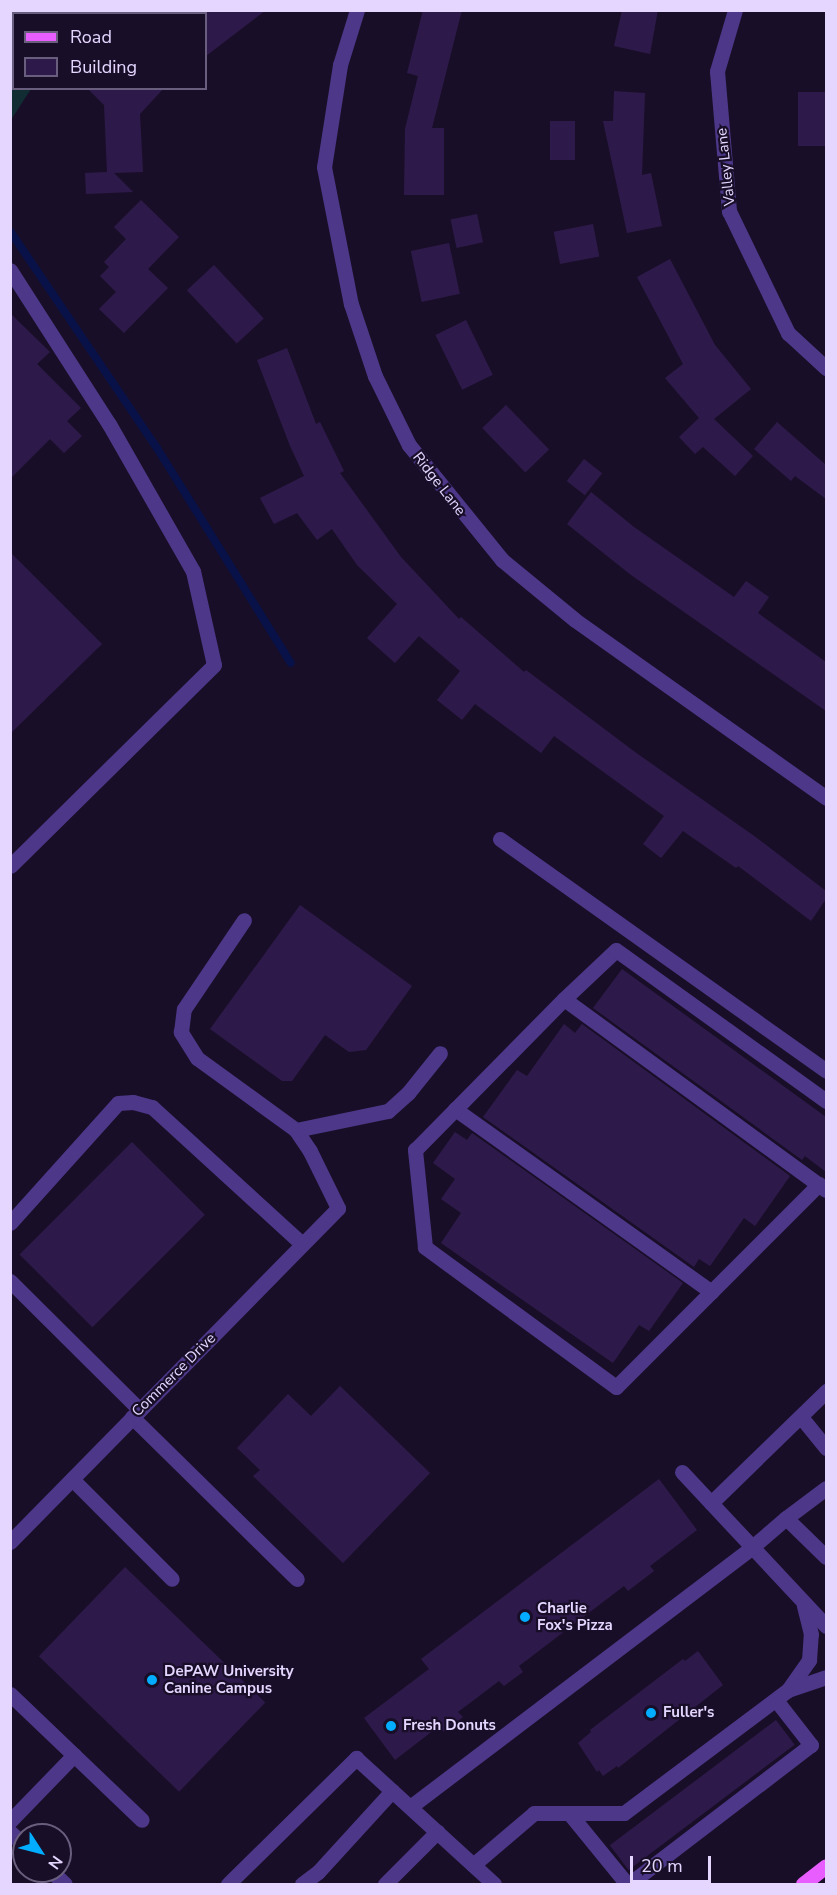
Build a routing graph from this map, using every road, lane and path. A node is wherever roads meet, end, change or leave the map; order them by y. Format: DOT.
graph roads {
  1 [pos="357,10"];
  2 [pos="735,10"];
  3 [pos="10,270"];
  4 [pos="826,368"];
  5 [pos="826,798"];
  6 [pos="500,839"];
  7 [pos="10,866"];
  8 [pos="244,920"];
  9 [pos="564,999"];
  10 [pos="440,1053"];
  11 [pos="826,1071"];
  12 [pos="826,1101"];
  13 [pos="455,1109"];
  14 [pos="296,1130"];
  15 [pos="823,1187"];
  16 [pos="10,1223"];
  17 [pos="302,1244"];
  18 [pos="10,1281"];
  19 [pos="712,1292"];
  20 [pos="826,1391"];
  21 [pos="136,1413"];
  22 [pos="801,1417"];
  23 [pos="826,1448"];
  24 [pos="681,1472"];
  25 [pos="72,1479"];
  26 [pos="826,1488"];
  27 [pos="711,1503"];
  28 [pos="786,1518"];
  29 [pos="10,1542"];
  30 [pos="751,1548"];
  31 [pos="826,1557"];
  32 [pos="172,1579"];
  33 [pos="297,1579"];
  34 [pos="803,1601"];
  35 [pos="826,1626"];
  36 [pos="826,1677"];
  37 [pos="10,1694"];
  38 [pos="782,1695"];
  39 [pos="74,1755"];
  40 [pos="392,1791"];
  41 [pos="410,1807"];
  42 [pos="569,1813"];
  43 [pos="142,1820"];
  44 [pos="10,1821"];
  45 [pos="437,1832"];
  46 [pos="473,1865"];
  47 [pos="826,1866"];
  48 [pos="316,1878"];
  49 [pos="228,1884"];
  50 [pos="302,1884"];
  51 [pos="385,1884"];
  52 [pos="494,1884"];
  53 [pos="628,1884"];
  54 [pos="803,1884"];
  1 -- 5 [label="street, Ridge Lane"];
  2 -- 4 [label="street, Valley Lane"];
  3 -- 7 [label="street"];
  6 -- 11 [label="street"];
  8 -- 14 [label="street"];
  9 -- 12 [label="street"];
  9 -- 13 [label="street"];
  9 -- 15 [label="street"];
  10 -- 14 [label="street"];
  13 -- 19 [label="street"];
  13 -- 19 [label="street"];
  14 -- 17 [label="street, Commerce Drive"];
  15 -- 19 [label="street"];
  16 -- 17 [label="street"];
  17 -- 21 [label="street, Commerce Drive"];
  18 -- 21 [label="street"];
  20 -- 22 [label="street"];
  21 -- 25 [label="street, Commerce Drive"];
  21 -- 33 [label="street"];
  22 -- 23 [label="street"];
  22 -- 27 [label="street"];
  24 -- 27 [label="street"];
  25 -- 29 [label="street, Commerce Drive"];
  25 -- 32 [label="street"];
  26 -- 28 [label="street"];
  27 -- 30 [label="street"];
  28 -- 30 [label="street"];
  28 -- 31 [label="street"];
  30 -- 34 [label="street"];
  30 -- 41 [label="street"];
  34 -- 35 [label="street"];
  34 -- 38 [label="street"];
  36 -- 38 [label="street"];
  37 -- 39 [label="street"];
  38 -- 42 [label="street"];
  38 -- 53 [label="street"];
  39 -- 43 [label="street"];
  39 -- 44 [label="street"];
  40 -- 41 [label="street"];
  40 -- 48 [label="street"];
  40 -- 49 [label="street"];
  41 -- 45 [label="street"];
  42 -- 46 [label="street"];
  42 -- 53 [label="street"];
  45 -- 46 [label="street"];
  45 -- 51 [label="street"];
  46 -- 52 [label="street"];
  47 -- 54 [label="main road"];
  48 -- 50 [label="street"];
}
